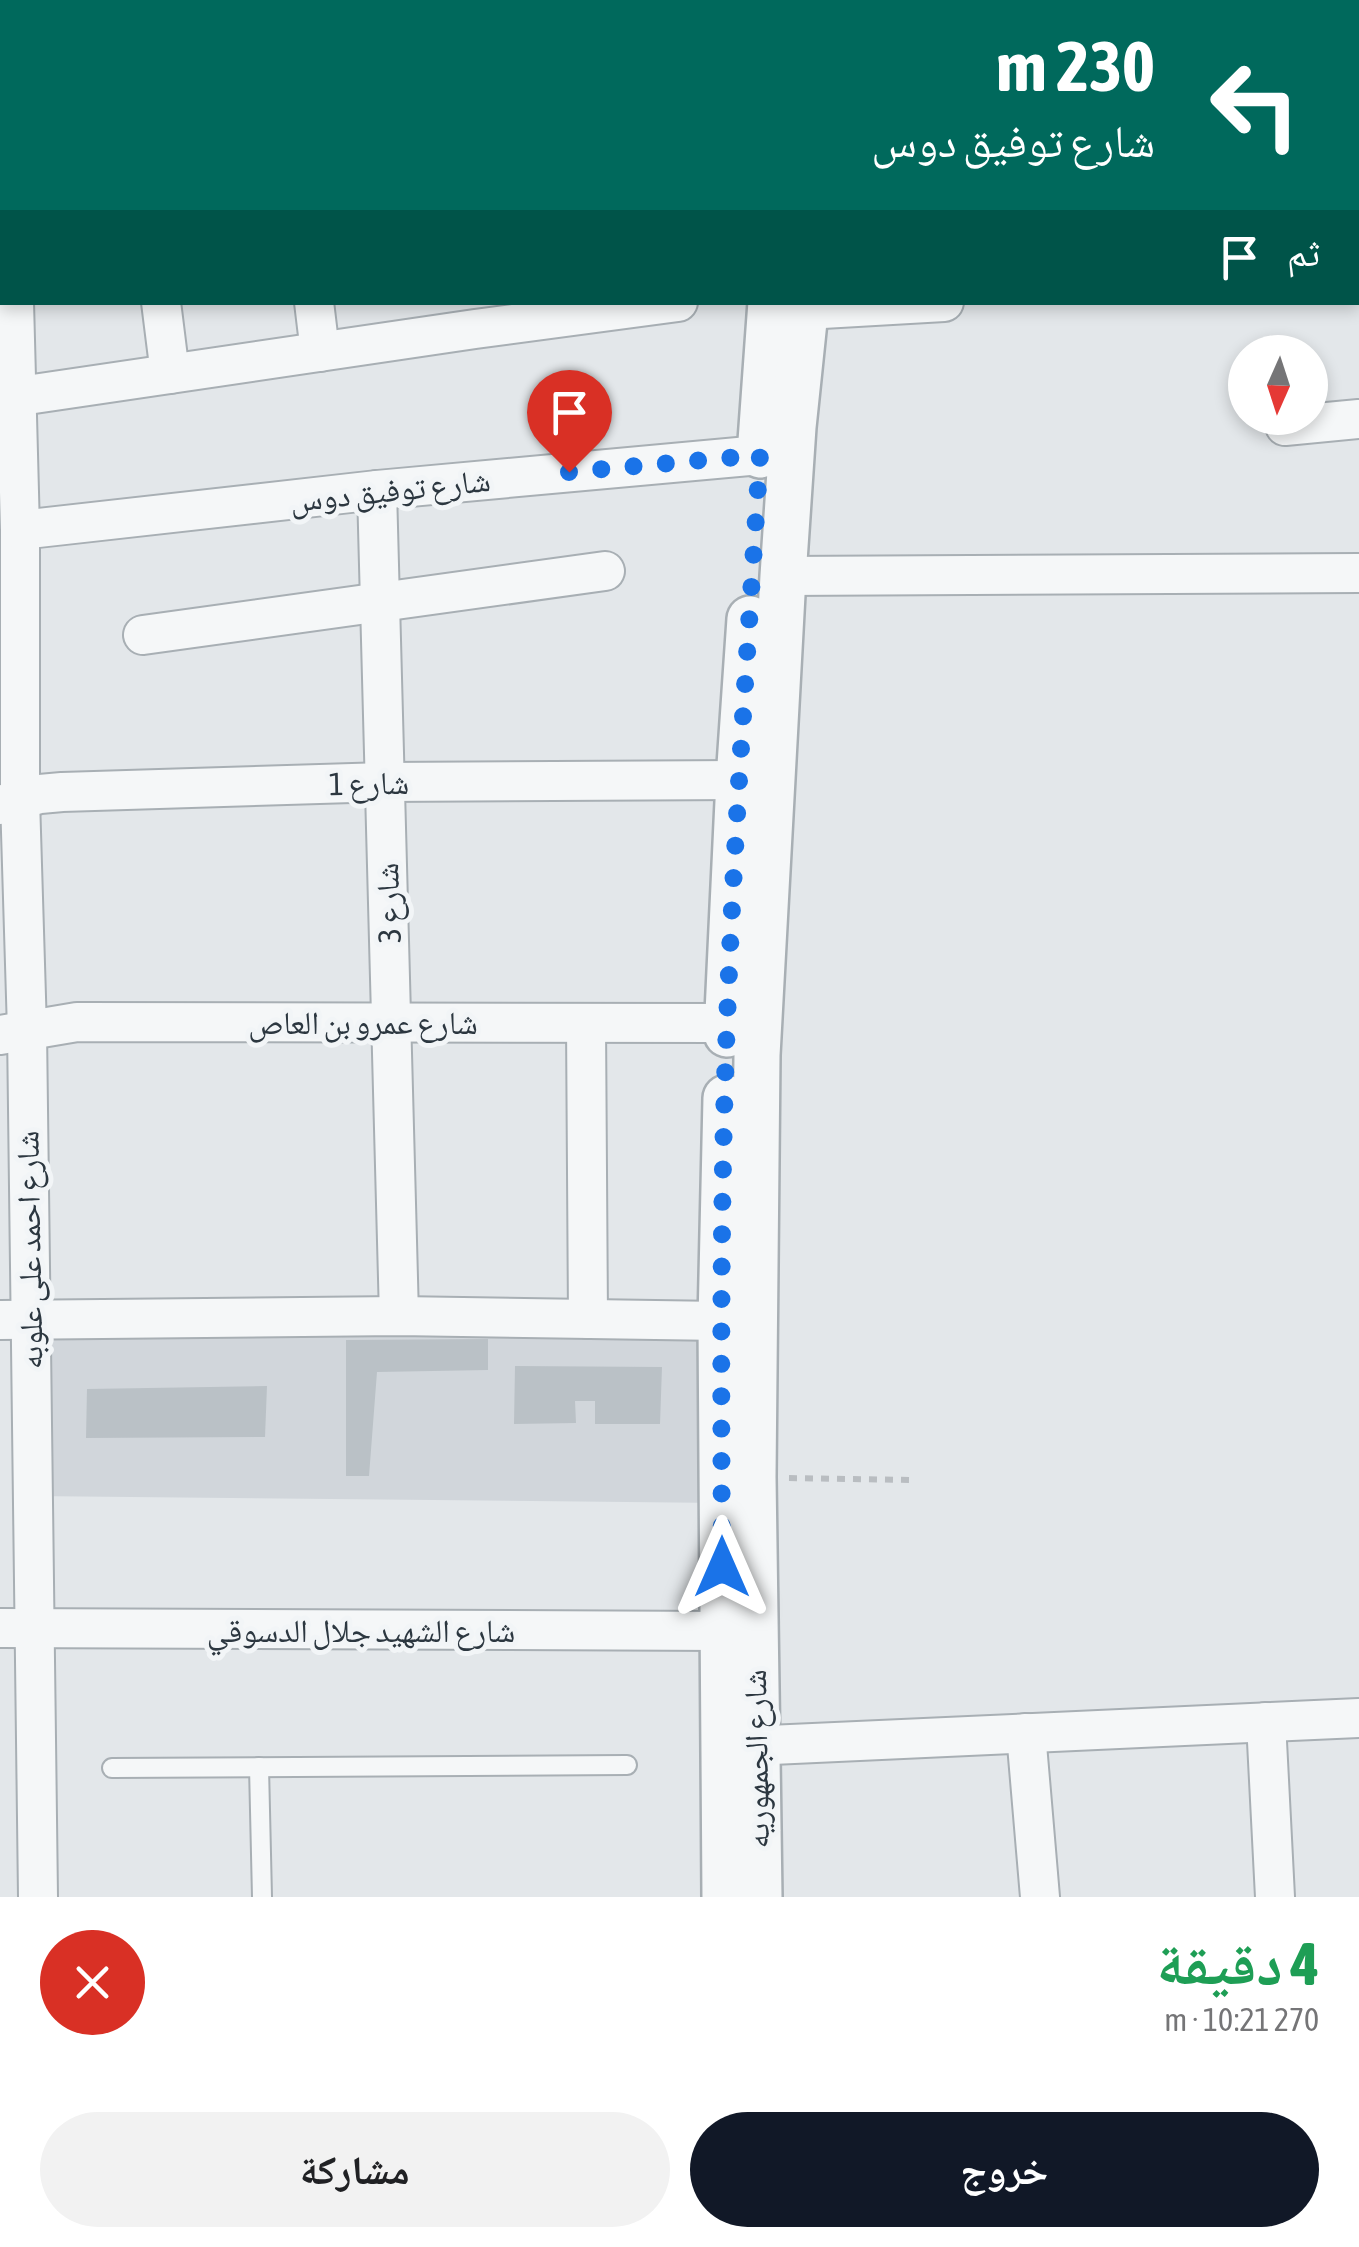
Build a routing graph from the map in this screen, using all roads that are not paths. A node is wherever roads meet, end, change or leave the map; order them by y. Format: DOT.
graph roads {
  1 [pos="14,305"];
  2 [pos="160,305"];
  3 [pos="314,305"];
  4 [pos="634,305"];
  5 [pos="794,305"];
  6 [pos="473,316"];
  7 [pos="320,352"];
  8 [pos="170,374"];
  9 [pos="8,398"];
  10 [pos="1359,420"];
  11 [pos="1328,423"];
  12 [pos="760,455"];
  13 [pos="377,490"];
  14 [pos="20,530"];
  15 [pos="604,571"];
  16 [pos="1359,573"];
  17 [pos="783,576"];
  18 [pos="380,602"];
  19 [pos="143,635"];
  20 [pos="739,780"];
  21 [pos="385,782"];
  22 [pos="10,802"];
  23 [pos="391,1022"];
  24 [pos="586,1022"];
  25 [pos="727,1023"];
  26 [pos="13,1032"];
  27 [pos="399,1316"];
  28 [pos="15,1319"];
  29 [pos="588,1319"];
  30 [pos="721,1321"];
  31 [pos="16,1628"];
  32 [pos="722,1631"];
  33 [pos="1359,1718"];
  34 [pos="1266,1722"];
  35 [pos="1026,1732"];
  36 [pos="739,1746"];
  37 [pos="627,1764"];
  38 [pos="259,1767"];
  39 [pos="112,1768"];
  40 [pos="38,1897"];
  41 [pos="262,1897"];
  42 [pos="724,1897"];
  43 [pos="759,1897"];
  44 [pos="1040,1897"];
  45 [pos="1275,1897"];
  1 -- 9 [label="street, شارع احمد على علوبه"];
  2 -- 8 [label="street"];
  3 -- 7 [label="street"];
  4 -- 6 [label="street"];
  5 -- 12 [label="street, شارع الجمهوريه"];
  5 -- 17 [label="street, شارع الجمهوريه"];
  6 -- 7 [label="street"];
  7 -- 8 [label="street"];
  8 -- 9 [label="street"];
  9 -- 14 [label="street, شارع احمد على علوبه"];
  10 -- 11 [label="street"];
  12 -- 13 [label="street, شارع توفيق دوس"];
  12 -- 20 [label="street, شارع الجمهوريه"];
  13 -- 14 [label="street, شارع توفيق دوس"];
  13 -- 18 [label="street, شارع 3"];
  14 -- 22 [label="street, شارع احمد على علوبه"];
  15 -- 18 [label="street"];
  16 -- 17 [label="street"];
  17 -- 36 [label="street, شارع الجمهوريه"];
  18 -- 19 [label="street"];
  18 -- 21 [label="street, شارع 3"];
  20 -- 21 [label="street, شارع 1"];
  20 -- 25 [label="street, شارع الجمهوريه"];
  21 -- 22 [label="street, شارع 1"];
  21 -- 23 [label="street, شارع 3"];
  22 -- 26 [label="street, شارع احمد على علوبه"];
  23 -- 24 [label="street, شارع عمرو بن العاص"];
  23 -- 26 [label="street, شارع عمرو بن العاص"];
  23 -- 27 [label="street, شارع 3"];
  24 -- 25 [label="street, شارع عمرو بن العاص"];
  24 -- 29 [label="street"];
  25 -- 30 [label="street, شارع الجمهوريه"];
  26 -- 28 [label="street, شارع احمد على علوبه"];
  27 -- 28 [label="street"];
  27 -- 29 [label="street"];
  28 -- 31 [label="street, شارع احمد على علوبه"];
  29 -- 30 [label="street"];
  30 -- 32 [label="street, شارع الجمهوريه"];
  31 -- 32 [label="street, شارع الشهيد جلال الدسوقي"];
  31 -- 40 [label="street, شارع احمد على علوبه"];
  32 -- 36 [label="street, شارع الجمهوريه"];
  33 -- 34 [label="street"];
  34 -- 35 [label="street"];
  34 -- 45 [label="street"];
  35 -- 36 [label="street"];
  35 -- 44 [label="street"];
  36 -- 42 [label="street, شارع الجمهوريه"];
  36 -- 43 [label="street, شارع الجمهوريه"];
  37 -- 38 [label="lane"];
  38 -- 39 [label="lane"];
  38 -- 41 [label="lane"];
}
